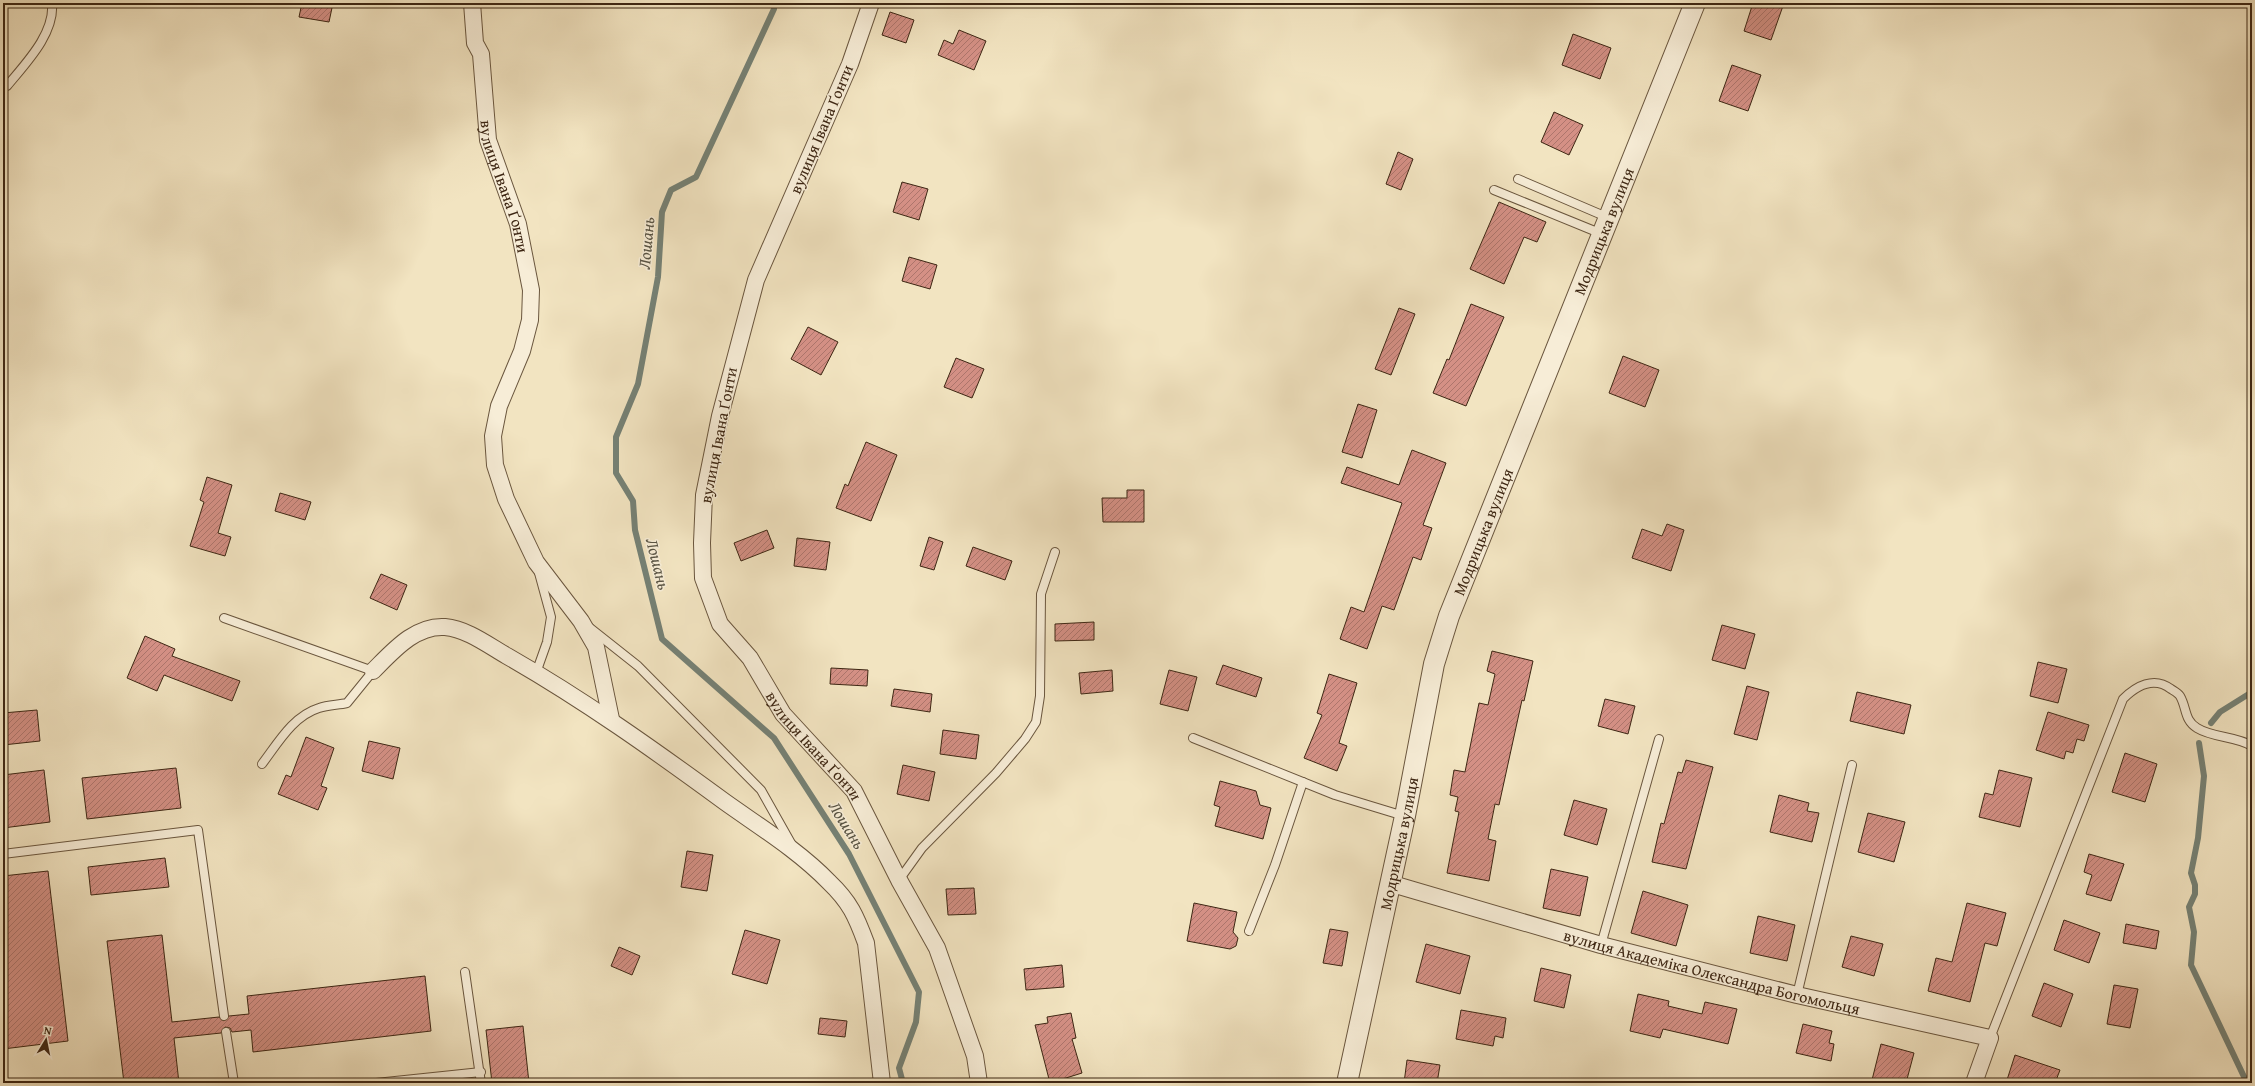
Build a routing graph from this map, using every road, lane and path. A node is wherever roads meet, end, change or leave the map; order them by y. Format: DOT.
graph roads {
  1 [pos="52,3"];
  2 [pos="472,3"];
  3 [pos="871,3"];
  4 [pos="1695,3"];
  5 [pos="3,87"];
  6 [pos="1518,179"];
  7 [pos="1494,190"];
  8 [pos="1606,226"];
  9 [pos="1055,552"];
  10 [pos="536,562"];
  11 [pos="224,618"];
  12 [pos="581,621"];
  13 [pos="373,670"];
  14 [pos="536,673"];
  15 [pos="610,719"];
  16 [pos="1193,738"];
  17 [pos="1659,739"];
  18 [pos="2251,742"];
  19 [pos="262,764"];
  20 [pos="1852,765"];
  21 [pos="1303,782"];
  22 [pos="1405,816"];
  23 [pos="795,853"];
  24 [pos="3,854"];
  25 [pos="899,880"];
  26 [pos="1389,883"];
  27 [pos="1249,931"];
  28 [pos="1601,945"];
  29 [pos="465,972"];
  30 [pos="1797,996"];
  31 [pos="224,1016"];
  32 [pos="226,1032"];
  33 [pos="1990,1038"];
  34 [pos="481,1072"];
  35 [pos="234,1083"];
  36 [pos="376,1083"];
  37 [pos="481,1083"];
  38 [pos="882,1083"];
  39 [pos="979,1083"];
  40 [pos="1347,1083"];
  41 [pos="1974,1083"];
  1 -- 5 [label="lane"];
  2 -- 10 [label="street, вулиця Івана Ґонти"];
  3 -- 25 [label="street, вулиця Івана Ґонти"];
  4 -- 8 [label="street, Модрицька вулиця"];
  6 -- 8 [label="lane"];
  7 -- 8 [label="lane"];
  8 -- 22 [label="street, Модрицька вулиця"];
  9 -- 25 [label="lane"];
  10 -- 12 [label="street, вулиця Івана Ґонти"];
  10 -- 14 [label="lane"];
  11 -- 13 [label="lane"];
  12 -- 15 [label="street, вулиця Івана Ґонти"];
  12 -- 23 [label="lane"];
  13 -- 14 [label="street"];
  13 -- 19 [label="lane"];
  14 -- 15 [label="street"];
  15 -- 23 [label="street"];
  16 -- 21 [label="lane"];
  17 -- 28 [label="lane"];
  18 -- 33 [label="lane"];
  20 -- 30 [label="lane"];
  21 -- 22 [label="lane"];
  21 -- 27 [label="lane"];
  22 -- 26 [label="street, Модрицька вулиця"];
  23 -- 38 [label="street"];
  24 -- 31 [label="lane"];
  25 -- 39 [label="street, вулиця Івана Ґонти"];
  26 -- 28 [label="street, вулиця Академіка Олександра Богомольця"];
  26 -- 40 [label="street, Модрицька вулиця"];
  28 -- 30 [label="street, вулиця Академіка Олександра Богомольця"];
  29 -- 34 [label="lane"];
  30 -- 33 [label="street, вулиця Академіка Олександра Богомольця"];
  32 -- 35 [label="lane"];
  33 -- 41 [label="street"];
  34 -- 36 [label="lane"];
  34 -- 37 [label="lane"];
}
